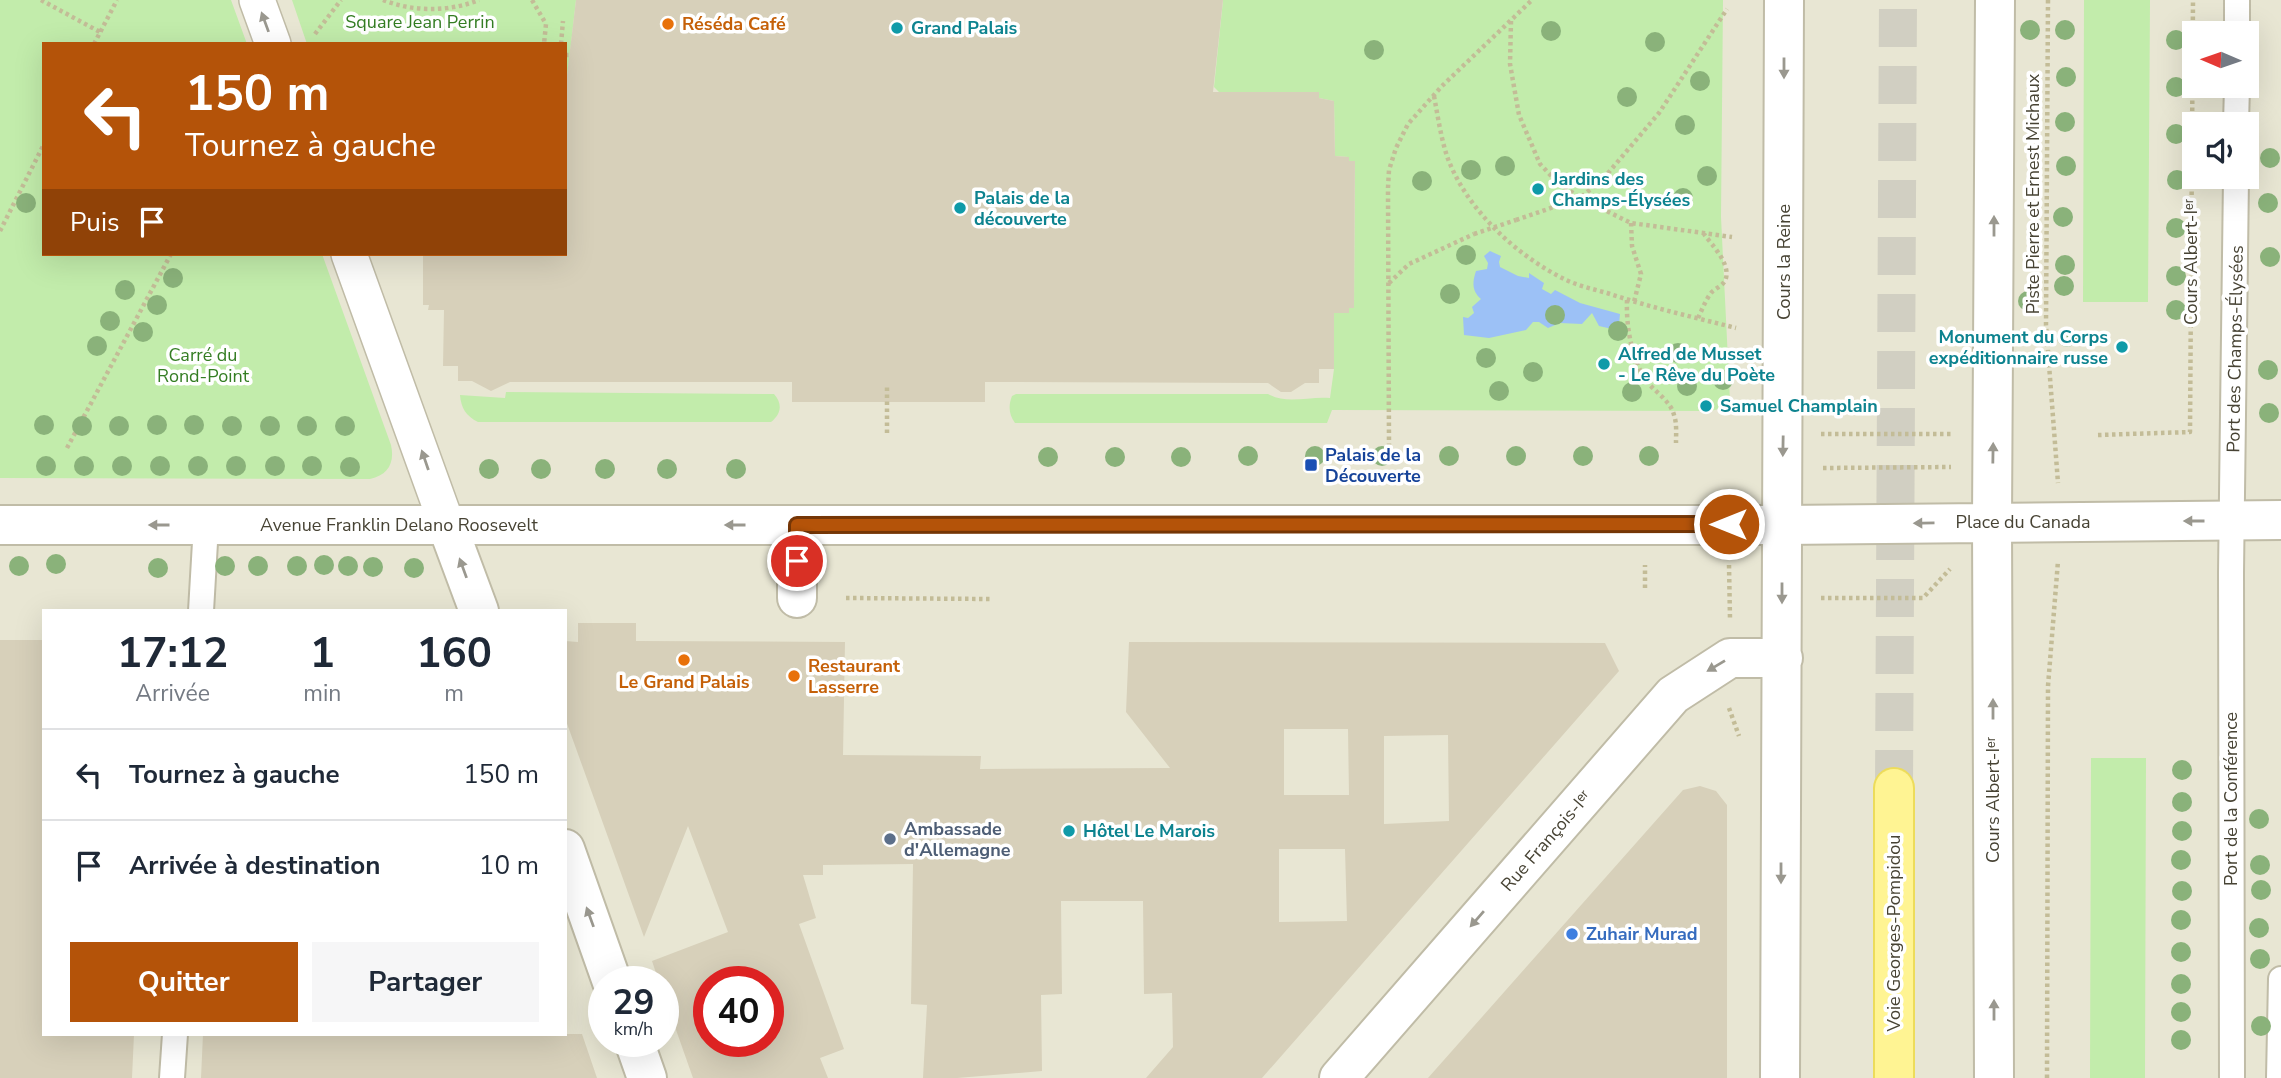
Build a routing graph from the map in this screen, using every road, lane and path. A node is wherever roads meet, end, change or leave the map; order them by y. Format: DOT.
graph roads {
  1 [pos="41,0"];
  2 [pos="117,0"];
  3 [pos="257,0"];
  4 [pos="341,0"];
  5 [pos="383,0"];
  6 [pos="479,0"];
  7 [pos="533,0"];
  8 [pos="1532,0"];
  9 [pos="1784,0"];
  10 [pos="1995,0"];
  11 [pos="2048,0"];
  12 [pos="2193,0"];
  13 [pos="2237,0"];
  14 [pos="1727,9"];
  15 [pos="1511,20"];
  16 [pos="563,21"];
  17 [pos="2237,21"];
  18 [pos="100,32"];
  19 [pos="315,34"];
  20 [pos="95,42"];
  21 [pos="272,42"];
  22 [pos="544,42"];
  23 [pos="561,42"];
  24 [pos="1434,96"];
  25 [pos="42,148"];
  26 [pos="2237,189"];
  27 [pos="1580,198"];
  28 [pos="1630,223"];
  29 [pos="0,231"];
  30 [pos="1703,233"];
  31 [pos="1732,237"];
  32 [pos="170,256"];
  33 [pos="350,256"];
  34 [pos="1388,283"];
  35 [pos="1627,300"];
  36 [pos="1634,302"];
  37 [pos="1698,318"];
  38 [pos="1736,328"];
  39 [pos="887,387"];
  40 [pos="887,433"];
  41 [pos="1809,433"];
  42 [pos="1954,433"];
  43 [pos="2098,435"];
  44 [pos="1676,443"];
  45 [pos="1389,447"];
  46 [pos="67,448"];
  47 [pos="1953,467"];
  48 [pos="1811,468"];
  49 [pos="2058,471"];
  50 [pos="2259,520"];
  51 [pos="1992,522"];
  52 [pos="1783,524"];
  53 [pos="0,525"];
  54 [pos="206,525"];
  55 [pos="447,525"];
  56 [pos="797,525"];
  57 [pos="1729,559"];
  58 [pos="1645,565"];
  59 [pos="2058,570"];
  60 [pos="1645,588"];
  61 [pos="797,598"];
  62 [pos="846,598"];
  63 [pos="1813,598"];
  64 [pos="1923,598"];
  65 [pos="990,599"];
  66 [pos="201,609"];
  67 [pos="478,609"];
  68 [pos="1730,622"];
  69 [pos="1783,658"];
  70 [pos="1894,788"];
  71 [pos="567,855"];
  72 [pos="606,966"];
  73 [pos="2281,979"];
  74 [pos="175,1036"];
  75 [pos="640,1057"];
  76 [pos="173,1078"];
  77 [pos="647,1078"];
  78 [pos="1339,1078"];
  79 [pos="1780,1078"];
  80 [pos="1894,1078"];
  81 [pos="1994,1078"];
  82 [pos="2047,1078"];
  83 [pos="2232,1078"];
  84 [pos="2279,1078"];
  1 -- 18 [label="path"];
  2 -- 18 [label="path"];
  21 -- 3 [label="street, one-way"];
  4 -- 19 [label="path"];
  5 -- 6 [label="path"];
  7 -- 22 [label="path"];
  8 -- 15 [label="path"];
  9 -- 52 [label="street, Cours la Reine, one-way"];
  51 -- 10 [label="street, one-way"];
  11 -- 49 [label="path, Piste Pierre et Ernest Michaux"];
  12 -- 43 [label="path, Cours Albert-Iᵉʳ"];
  13 -- 17 [label="lane"];
  14 -- 27 [label="path"];
  15 -- 24 [label="path"];
  15 -- 27 [label="path"];
  16 -- 23 [label="path"];
  18 -- 20 [label="path"];
  24 -- 34 [label="path"];
  24 -- 35 [label="path"];
  25 -- 29 [label="path"];
  26 -- 50 [label="lane, Port des Champs-Élysées"];
  27 -- 28 [label="path"];
  27 -- 34 [label="path, bridge"];
  28 -- 30 [label="path"];
  28 -- 36 [label="path"];
  30 -- 31 [label="path"];
  30 -- 37 [label="path"];
  32 -- 46 [label="path"];
  55 -- 33 [label="street, one-way"];
  34 -- 45 [label="path"];
  35 -- 36 [label="path"];
  35 -- 44 [label="path"];
  36 -- 37 [label="path"];
  37 -- 38 [label="path"];
  39 -- 40 [label="path"];
  41 -- 42 [label="path"];
  47 -- 48 [label="path"];
  50 -- 51 [label="street, Place du Canada, one-way"];
  50 -- 83 [label="lane, Port de la Conférence"];
  51 -- 52 [label="street, Place du Canada, one-way"];
  81 -- 51 [label="street, Cours Albert-Iᵉʳ, one-way"];
  52 -- 56 [label="street, Avenue Franklin Delano Roosevelt"];
  52 -- 69 [label="street, one-way"];
  54 -- 53 [label="street, Avenue Franklin Delano Roosevelt, one-way"];
  54 -- 55 [label="street, Avenue Franklin Delano Roosevelt"];
  54 -- 66 [label="lane"];
  56 -- 55 [label="street, Avenue Franklin Delano Roosevelt, one-way"];
  67 -- 55 [label="street, one-way"];
  56 -- 61 [label="street"];
  57 -- 68 [label="path"];
  58 -- 60 [label="path"];
  59 -- 82 [label="path"];
  62 -- 65 [label="path"];
  63 -- 64 [label="path"];
  69 -- 78 [label="street, Rue François-Iᵉʳ, one-way"];
  69 -- 79 [label="street, one-way"];
  70 -- 80 [label="main road, Voie Georges-Pompidou"];
  72 -- 71 [label="street, one-way"];
  73 -- 84 [label="lane"];
  74 -- 76 [label="lane"];
  75 -- 77 [label="street"];
}
